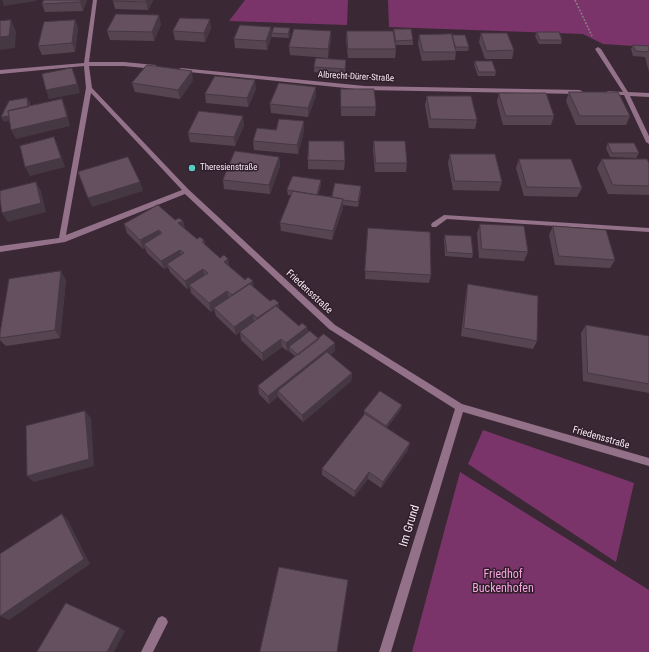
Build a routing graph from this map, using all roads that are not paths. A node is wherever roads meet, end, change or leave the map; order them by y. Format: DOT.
graph roads {
  1 [pos="95,0"];
  2 [pos="598,49"];
  3 [pos="86,64"];
  4 [pos="162,68"];
  5 [pos="178,70"];
  6 [pos="0,72"];
  7 [pos="89,88"];
  8 [pos="586,92"];
  9 [pos="602,93"];
  10 [pos="626,93"];
  11 [pos="649,95"];
  12 [pos="649,142"];
  13 [pos="186,191"];
  14 [pos="434,225"];
  15 [pos="649,230"];
  16 [pos="62,240"];
  17 [pos="0,249"];
  18 [pos="460,407"];
  19 [pos="649,462"];
  20 [pos="162,622"];
  21 [pos="147,652"];
  22 [pos="385,652"];
  1 -- 3 [label="street"];
  2 -- 10 [label="street"];
  3 -- 4 [label="street"];
  3 -- 6 [label="street"];
  3 -- 7 [label="street"];
  5 -- 8 [label="street, Albrecht-Dürer-Straße"];
  7 -- 13 [label="street, Friedensstraße"];
  7 -- 16 [label="street"];
  9 -- 10 [label="street"];
  10 -- 11 [label="street"];
  10 -- 12 [label="street"];
  13 -- 16 [label="street"];
  13 -- 18 [label="street, Friedensstraße"];
  14 -- 15 [label="street"];
  16 -- 17 [label="street"];
  18 -- 19 [label="street, Friedensstraße"];
  18 -- 22 [label="street, Im Grund"];
  20 -- 21 [label="street"];
}
